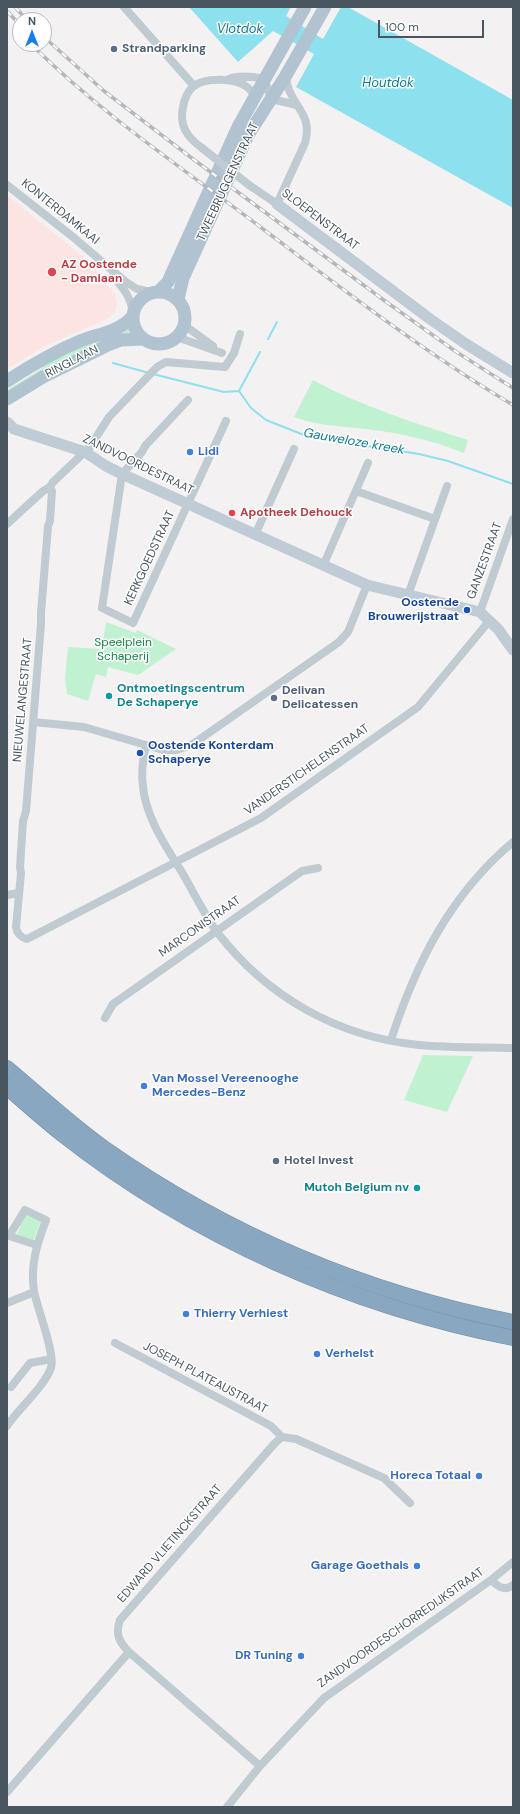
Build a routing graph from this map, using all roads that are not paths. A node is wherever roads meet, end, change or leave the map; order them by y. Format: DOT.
graph roads {
  1 [pos="124,7"];
  2 [pos="325,7"];
  3 [pos="304,10"];
  4 [pos="285,77"];
  5 [pos="229,80"];
  6 [pos="264,81"];
  7 [pos="194,86"];
  8 [pos="255,96"];
  9 [pos="271,99"];
  10 [pos="297,105"];
  11 [pos="7,184"];
  12 [pos="277,204"];
  13 [pos="99,258"];
  14 [pos="155,292"];
  15 [pos="178,299"];
  16 [pos="132,315"];
  17 [pos="184,325"];
  18 [pos="240,334"];
  19 [pos="177,337"];
  20 [pos="142,339"];
  21 [pos="513,373"];
  22 [pos="7,381"];
  23 [pos="7,399"];
  24 [pos="188,400"];
  25 [pos="226,420"];
  26 [pos="7,422"];
  27 [pos="294,449"];
  28 [pos="85,452"];
  29 [pos="368,463"];
  30 [pos="122,474"];
  31 [pos="447,486"];
  32 [pos="50,487"];
  33 [pos="356,490"];
  34 [pos="188,504"];
  35 [pos="513,519"];
  36 [pos="435,520"];
  37 [pos="7,524"];
  38 [pos="255,535"];
  39 [pos="323,566"];
  40 [pos="367,585"];
  41 [pos="408,596"];
  42 [pos="480,612"];
  43 [pos="490,620"];
  44 [pos="513,650"];
  45 [pos="33,722"];
  46 [pos="146,745"];
  47 [pos="513,842"];
  48 [pos="176,862"];
  49 [pos="318,868"];
  50 [pos="19,893"];
  51 [pos="7,895"];
  52 [pos="216,930"];
  53 [pos="21,938"];
  54 [pos="105,1018"];
  55 [pos="391,1040"];
  56 [pos="513,1048"];
  57 [pos="7,1068"];
  58 [pos="7,1087"];
  59 [pos="8,1236"];
  60 [pos="37,1245"];
  61 [pos="34,1292"];
  62 [pos="7,1303"];
  63 [pos="513,1322"];
  64 [pos="513,1338"];
  65 [pos="115,1343"];
  66 [pos="51,1359"];
  67 [pos="11,1387"];
  68 [pos="7,1426"];
  69 [pos="282,1437"];
  70 [pos="410,1503"];
  71 [pos="513,1562"];
  72 [pos="491,1580"];
  73 [pos="513,1585"];
  74 [pos="129,1652"];
  75 [pos="260,1766"];
  76 [pos="7,1792"];
  77 [pos="227,1807"];
  1 -- 7 [label="street"];
  2 -- 4 [label="main road, TWEEBRUGGENSTRAAT"];
  3 -- 6 [label="main road, TWEEBRUGGENSTRAAT"];
  4 -- 9 [label="main road, TWEEBRUGGENSTRAAT"];
  4 -- 10 [label="street"];
  5 -- 6 [label="street"];
  5 -- 7 [label="street"];
  5 -- 8 [label="street"];
  6 -- 8 [label="main road, TWEEBRUGGENSTRAAT"];
  6 -- 9 [label="street"];
  7 -- 12 [label="street, SLOEPENSTRAAT, bridge"];
  8 -- 14 [label="main road, TWEEBRUGGENSTRAAT"];
  9 -- 10 [label="street"];
  9 -- 15 [label="main road, TWEEBRUGGENSTRAAT"];
  10 -- 12 [label="street"];
  11 -- 13 [label="street, KONTERDAMKAAI"];
  12 -- 21 [label="main road, SLOEPENSTRAAT"];
  13 -- 14 [label="street, KONTERDAMKAAI"];
  13 -- 16 [label="street, KONTERDAMKAAI"];
  14 -- 15 [label="main road"];
  14 -- 16 [label="main road"];
  15 -- 17 [label="main road"];
  16 -- 20 [label="main road"];
  16 -- 22 [label="main road, RINGLAAN"];
  17 -- 19 [label="main road"];
  17 -- 19 [label="street"];
  18 -- 28 [label="street"];
  19 -- 20 [label="main road"];
  20 -- 23 [label="main road, RINGLAAN"];
  24 -- 30 [label="street"];
  25 -- 34 [label="street, KERKGOEDSTRAAT"];
  26 -- 28 [label="main road, ZANDVOORDESTRAAT"];
  27 -- 38 [label="street"];
  28 -- 30 [label="main road, ZANDVOORDESTRAAT"];
  28 -- 32 [label="street"];
  29 -- 33 [label="street"];
  30 -- 34 [label="main road, ZANDVOORDESTRAAT"];
  30 -- 34 [label="street, KERKGOEDSTRAAT"];
  31 -- 36 [label="street"];
  32 -- 37 [label="street"];
  32 -- 45 [label="street, NIEUWELANGESTRAAT"];
  33 -- 36 [label="street"];
  33 -- 39 [label="street"];
  34 -- 38 [label="main road, ZANDVOORDESTRAAT"];
  35 -- 42 [label="street, GANZESTRAAT"];
  36 -- 41 [label="street"];
  38 -- 39 [label="main road, ZANDVOORDESTRAAT"];
  39 -- 40 [label="main road, ZANDVOORDESTRAAT"];
  40 -- 41 [label="main road, ZANDVOORDESTRAAT"];
  40 -- 46 [label="street"];
  41 -- 42 [label="main road, ZANDVOORDESTRAAT"];
  42 -- 43 [label="main road, ZANDVOORDESTRAAT"];
  43 -- 44 [label="main road, ZANDVOORDESTRAAT"];
  43 -- 48 [label="street, VANDERSTICHELENSTRAAT"];
  45 -- 46 [label="street"];
  45 -- 50 [label="street, NIEUWELANGESTRAAT"];
  46 -- 48 [label="street"];
  47 -- 55 [label="street"];
  48 -- 52 [label="street"];
  48 -- 53 [label="street, VANDERSTICHELENSTRAAT"];
  49 -- 52 [label="street, MARCONISTRAAT"];
  50 -- 51 [label="street"];
  50 -- 53 [label="street, NIEUWELANGESTRAAT"];
  52 -- 54 [label="street, MARCONISTRAAT"];
  52 -- 55 [label="street"];
  55 -- 56 [label="street"];
  57 -- 63 [label="highway"];
  58 -- 64 [label="highway"];
  59 -- 60 [label="street"];
  59 -- 60 [label="street"];
  60 -- 61 [label="street"];
  61 -- 62 [label="street"];
  61 -- 66 [label="street"];
  65 -- 69 [label="street, JOSEPH PLATEAUSTRAAT"];
  66 -- 67 [label="street"];
  66 -- 68 [label="street"];
  69 -- 70 [label="street"];
  69 -- 74 [label="street, EDWARD VLIETINCKSTRAAT"];
  71 -- 72 [label="street, ZANDVOORDESCHORREDIJKSTRAAT"];
  72 -- 73 [label="street"];
  72 -- 75 [label="street, ZANDVOORDESCHORREDIJKSTRAAT"];
  74 -- 75 [label="street, EDWARD VLIETINCKSTRAAT"];
  74 -- 76 [label="street"];
  75 -- 77 [label="street, ZANDVOORDESCHORREDIJKSTRAAT"];
}
